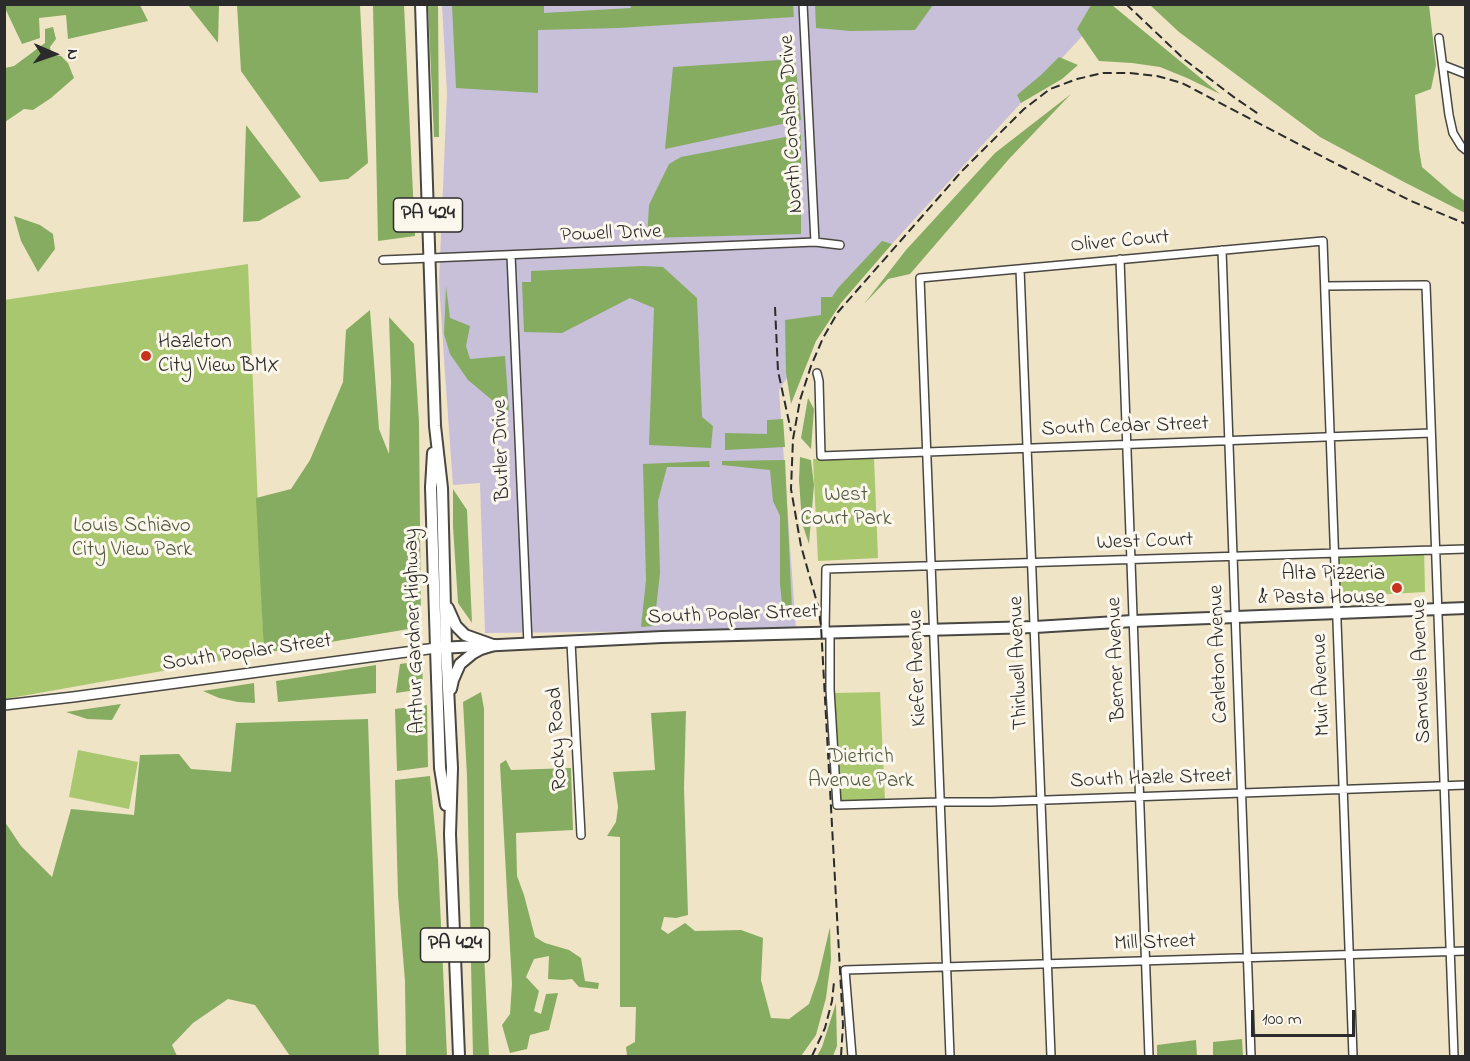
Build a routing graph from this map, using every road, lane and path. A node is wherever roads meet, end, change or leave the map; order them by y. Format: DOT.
graph roads {
  1 [pos="420,4"];
  2 [pos="803,4"];
  3 [pos="1439,38"];
  4 [pos="1443,65"];
  5 [pos="1466,74"];
  6 [pos="1466,150"];
  7 [pos="1323,241"];
  8 [pos="815,243"];
  9 [pos="840,245"];
  10 [pos="1222,250"];
  11 [pos="511,255"];
  12 [pos="429,258"];
  13 [pos="383,260"];
  14 [pos="1120,260"];
  15 [pos="1020,268"];
  16 [pos="920,278"];
  17 [pos="1324,286"];
  18 [pos="817,373"];
  19 [pos="435,426"];
  20 [pos="1431,433"];
  21 [pos="1330,437"];
  22 [pos="1229,441"];
  23 [pos="1126,445"];
  24 [pos="1027,448"];
  25 [pos="927,452"];
  26 [pos="1466,549"];
  27 [pos="1435,550"];
  28 [pos="1334,553"];
  29 [pos="1233,556"];
  30 [pos="1131,560"];
  31 [pos="1032,563"];
  32 [pos="931,566"];
  33 [pos="445,596"];
  34 [pos="1466,608"];
  35 [pos="1437,609"];
  36 [pos="1336,613"];
  37 [pos="1236,618"];
  38 [pos="1133,621"];
  39 [pos="1035,627"];
  40 [pos="933,631"];
  41 [pos="828,633"];
  42 [pos="571,642"];
  43 [pos="528,644"];
  44 [pos="494,645"];
  45 [pos="441,648"];
  46 [pos="449,700"];
  47 [pos="4,705"];
  48 [pos="1466,785"];
  49 [pos="1444,786"];
  50 [pos="1343,789"];
  51 [pos="1242,793"];
  52 [pos="1139,797"];
  53 [pos="1042,800"];
  54 [pos="940,802"];
  55 [pos="450,834"];
  56 [pos="581,835"];
  57 [pos="1450,951"];
  58 [pos="1466,951"];
  59 [pos="1350,954"];
  60 [pos="1248,957"];
  61 [pos="1146,961"];
  62 [pos="1047,964"];
  63 [pos="946,967"];
  64 [pos="459,1056"];
  65 [pos="852,1056"];
  66 [pos="950,1056"];
  67 [pos="1051,1056"];
  68 [pos="1149,1056"];
  69 [pos="1251,1056"];
  70 [pos="1353,1056"];
  71 [pos="1454,1056"];
  1 -- 12 [label="main road, Arthur Gardner Highway / PA 424"];
  2 -- 8 [label="street, North Conahan Drive"];
  3 -- 4 [label="street"];
  4 -- 5 [label="street"];
  4 -- 6 [label="street"];
  7 -- 10 [label="street, Oliver Court"];
  7 -- 17 [label="street, Muir Avenue"];
  8 -- 9 [label="street, Powell Drive"];
  8 -- 11 [label="street, Powell Drive"];
  10 -- 14 [label="street, Oliver Court"];
  10 -- 22 [label="street, Carleton Avenue"];
  11 -- 12 [label="street, Powell Drive"];
  11 -- 43 [label="street, Butler Drive"];
  12 -- 13 [label="street, Powell Drive"];
  12 -- 19 [label="main road, Arthur Gardner Highway / PA 424"];
  14 -- 15 [label="street, Oliver Court"];
  14 -- 23 [label="street, Berner Avenue"];
  15 -- 16 [label="street, Oliver Court"];
  15 -- 24 [label="street, Thirlwell Avenue"];
  16 -- 25 [label="street, Kiefer Avenue"];
  17 -- 20 [label="street, Samuels Avenue"];
  17 -- 21 [label="street, Muir Avenue"];
  18 -- 25 [label="street, South Cedar Street"];
  19 -- 33 [label="main road, Arthur Gardner Highway / PA 424"];
  19 -- 45 [label="main road, Arthur Gardner Highway / PA 424"];
  20 -- 21 [label="street, South Cedar Street"];
  20 -- 27 [label="street, Samuels Avenue"];
  21 -- 22 [label="street, South Cedar Street"];
  21 -- 28 [label="street, Muir Avenue"];
  22 -- 23 [label="street, South Cedar Street"];
  22 -- 29 [label="street, Carleton Avenue"];
  23 -- 24 [label="street, South Cedar Street"];
  23 -- 30 [label="street, Berner Avenue"];
  24 -- 25 [label="street, South Cedar Street"];
  24 -- 31 [label="street, Thirlwell Avenue"];
  25 -- 32 [label="street, Kiefer Avenue"];
  26 -- 27 [label="street, West Court"];
  27 -- 28 [label="street, West Court"];
  27 -- 35 [label="street, Samuels Avenue"];
  28 -- 29 [label="street, West Court"];
  28 -- 36 [label="street, Muir Avenue"];
  29 -- 30 [label="street, West Court"];
  29 -- 37 [label="street, Carleton Avenue"];
  30 -- 31 [label="street, West Court"];
  30 -- 38 [label="street, Berner Avenue"];
  31 -- 32 [label="street, West Court"];
  31 -- 39 [label="street, Thirlwell Avenue"];
  32 -- 40 [label="street, Kiefer Avenue"];
  32 -- 41 [label="street, West Court"];
  33 -- 44 [label="main road"];
  33 -- 45 [label="main road, Arthur Gardner Highway / PA 424"];
  34 -- 35 [label="main road, South Poplar Street"];
  35 -- 36 [label="main road, South Poplar Street"];
  35 -- 49 [label="street, Samuels Avenue"];
  36 -- 37 [label="main road, South Poplar Street"];
  36 -- 50 [label="street, Muir Avenue"];
  37 -- 38 [label="main road, South Poplar Street"];
  37 -- 51 [label="street, Carleton Avenue"];
  38 -- 39 [label="main road, South Poplar Street"];
  38 -- 52 [label="street, Berner Avenue"];
  39 -- 40 [label="main road, South Poplar Street"];
  39 -- 53 [label="street, Thirlwell Avenue"];
  40 -- 41 [label="main road, South Poplar Street"];
  40 -- 54 [label="street, Kiefer Avenue"];
  41 -- 42 [label="main road, South Poplar Street"];
  41 -- 54 [label="street, South Hazle Street"];
  42 -- 43 [label="main road, South Poplar Street"];
  42 -- 56 [label="street, Rocky Road"];
  43 -- 44 [label="main road, South Poplar Street"];
  44 -- 45 [label="main road, South Poplar Street"];
  44 -- 46 [label="main road"];
  45 -- 46 [label="main road, Arthur Gardner Highway / PA 424"];
  45 -- 47 [label="street, South Poplar Street"];
  45 -- 55 [label="main road, Arthur Gardner Highway / PA 424"];
  46 -- 55 [label="main road, Arthur Gardner Highway / PA 424"];
  48 -- 49 [label="street, South Hazle Street"];
  49 -- 50 [label="street, South Hazle Street"];
  49 -- 57 [label="street, Samuels Avenue"];
  50 -- 51 [label="street, South Hazle Street"];
  50 -- 59 [label="street, Muir Avenue"];
  51 -- 52 [label="street, South Hazle Street"];
  51 -- 60 [label="street, Carleton Avenue"];
  52 -- 53 [label="street, South Hazle Street"];
  52 -- 61 [label="street, Berner Avenue"];
  53 -- 54 [label="street, South Hazle Street"];
  53 -- 62 [label="street, Thirlwell Avenue"];
  54 -- 63 [label="street, Kiefer Avenue"];
  55 -- 64 [label="main road, Arthur Gardner Highway / PA 424"];
  57 -- 58 [label="street, Mill Street"];
  57 -- 59 [label="street, Mill Street"];
  57 -- 71 [label="street, Samuels Avenue"];
  59 -- 60 [label="street, Mill Street"];
  59 -- 70 [label="street, Muir Avenue"];
  60 -- 61 [label="street, Mill Street"];
  60 -- 69 [label="street, Carleton Avenue"];
  61 -- 62 [label="street, Mill Street"];
  61 -- 68 [label="street, Berner Avenue"];
  62 -- 63 [label="street, Mill Street"];
  62 -- 67 [label="street, Thirlwell Avenue"];
  63 -- 65 [label="street, Mill Street"];
  63 -- 66 [label="street, Kiefer Avenue"];
}
